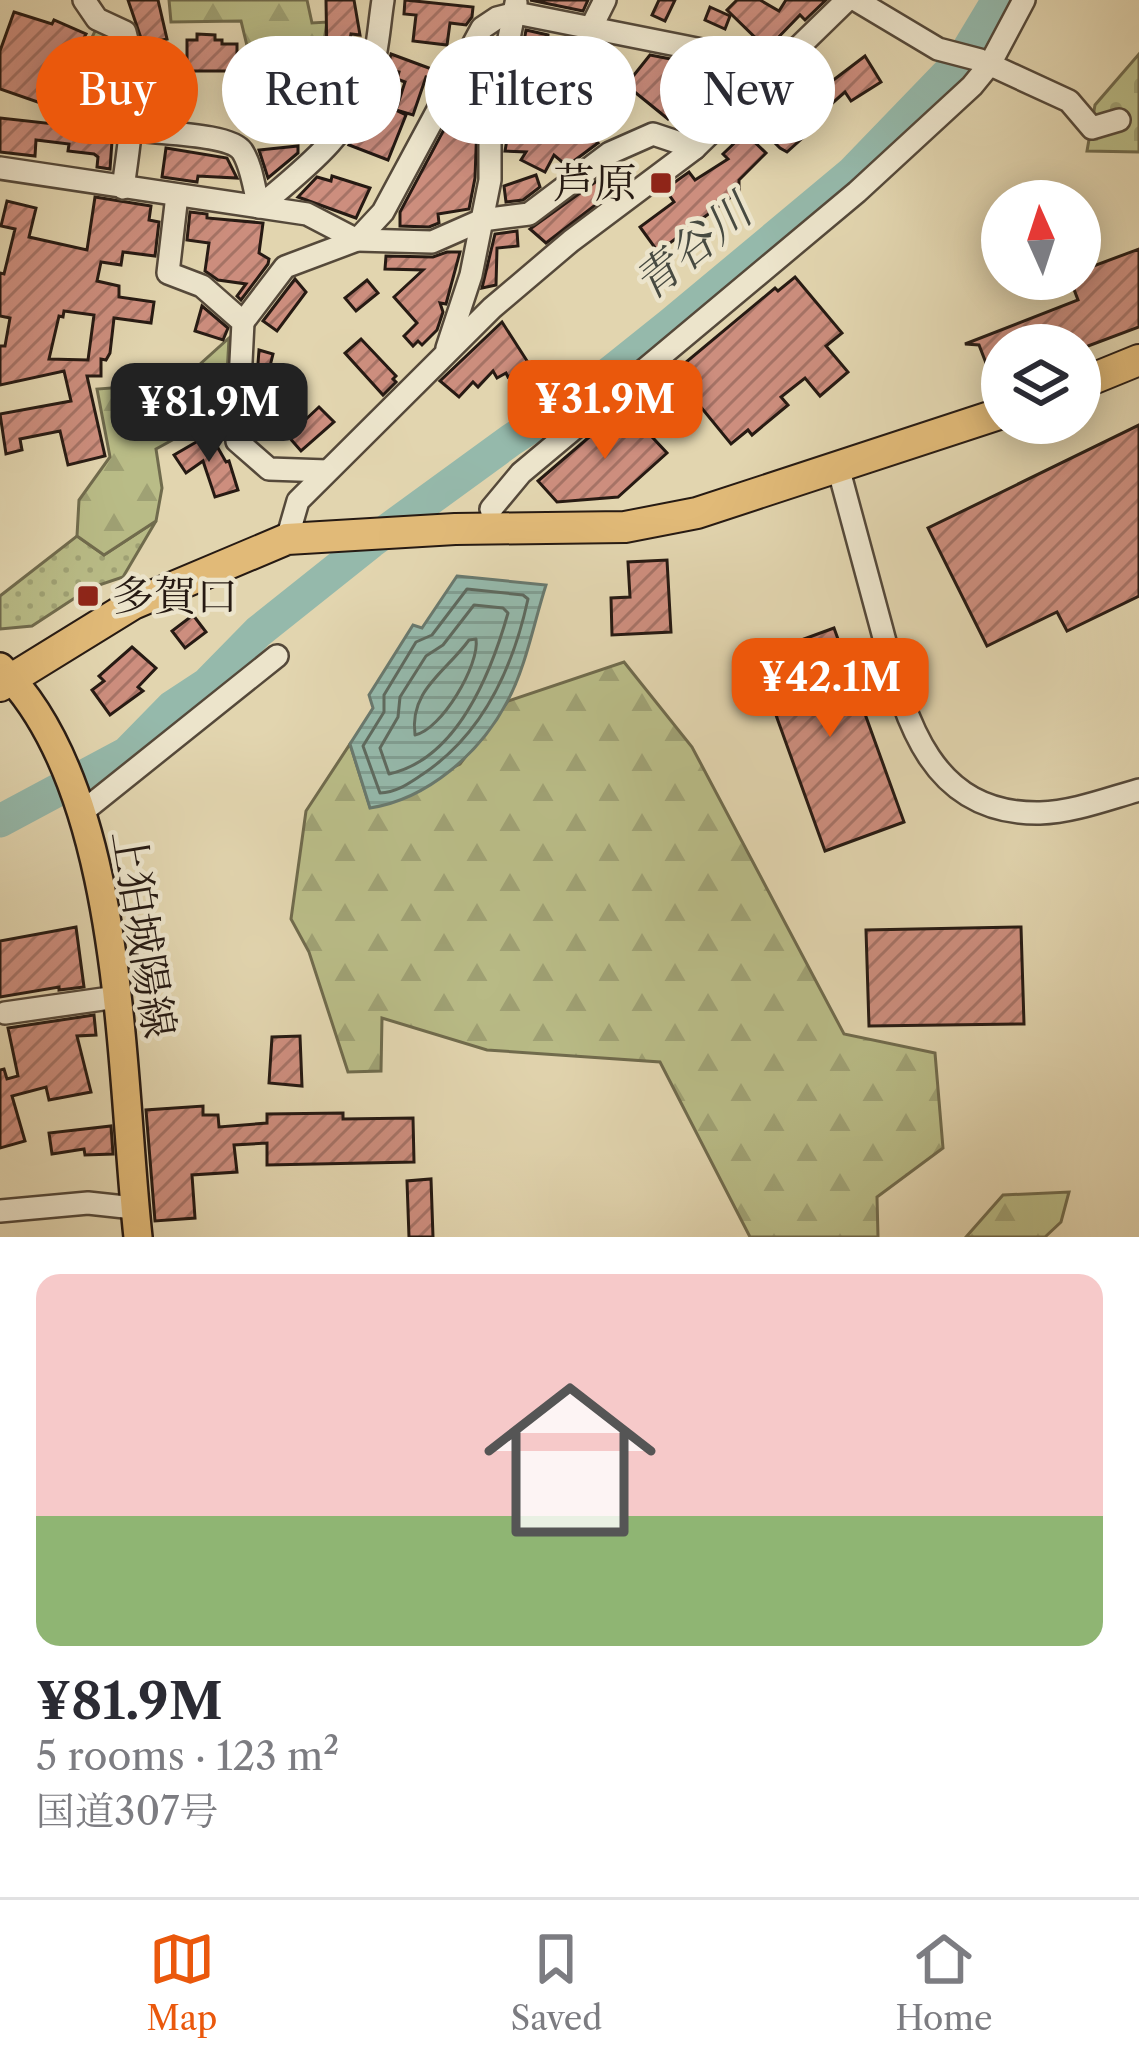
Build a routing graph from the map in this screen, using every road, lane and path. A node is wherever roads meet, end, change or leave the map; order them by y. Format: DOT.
graph roads {
  1 [pos="84,0"];
  2 [pos="383,0"];
  3 [pos="605,0"];
  4 [pos="851,0"];
  5 [pos="1024,0"];
  6 [pos="516,6"];
  7 [pos="590,30"];
  8 [pos="125,36"];
  9 [pos="812,36"];
  10 [pos="660,42"];
  11 [pos="985,62"];
  12 [pos="1119,120"];
  13 [pos="198,137"];
  14 [pos="129,144"];
  15 [pos="699,144"];
  16 [pos="695,148"];
  17 [pos="0,168"];
  18 [pos="123,188"];
  19 [pos="177,195"];
  20 [pos="259,207"];
  21 [pos="482,220"];
  22 [pos="357,240"];
  23 [pos="243,322"];
  24 [pos="445,354"];
  25 [pos="1139,360"];
  26 [pos="1101,375"];
  27 [pos="981,420"];
  28 [pos="838,467"];
  29 [pos="327,471"];
  30 [pos="491,509"];
  31 [pos="287,539"];
  32 [pos="277,656"];
  33 [pos="4,677"];
  34 [pos="1139,790"];
  35 [pos="79,807"];
  36 [pos="117,997"];
  37 [pos="5,1013"];
  38 [pos="134,1208"];
  39 [pos="0,1211"];
  40 [pos="137,1237"];
  1 -- 8 [label="street"];
  2 -- 20 [label="street"];
  3 -- 7 [label="street"];
  4 -- 9 [label="street"];
  4 -- 11 [label="street"];
  5 -- 11 [label="street"];
  6 -- 7 [label="street"];
  6 -- 21 [label="street"];
  6 -- 22 [label="street"];
  7 -- 10 [label="street"];
  11 -- 12 [label="street"];
  11 -- 30 [label="street"];
  13 -- 20 [label="street"];
  14 -- 18 [label="street"];
  15 -- 16 [label="street"];
  16 -- 21 [label="street"];
  16 -- 24 [label="street"];
  17 -- 18 [label="street"];
  18 -- 19 [label="street"];
  19 -- 20 [label="street"];
  19 -- 23 [label="street"];
  20 -- 22 [label="street"];
  21 -- 22 [label="street"];
  21 -- 24 [label="street"];
  22 -- 23 [label="street"];
  23 -- 29 [label="street"];
  24 -- 29 [label="street"];
  25 -- 26 [label="highway"];
  27 -- 28 [label="highway"];
  28 -- 31 [label="highway"];
  28 -- 34 [label="street"];
  29 -- 31 [label="street"];
  31 -- 33 [label="highway"];
  32 -- 35 [label="street"];
  33 -- 35 [label="main road, 上狛城陽線"];
  35 -- 36 [label="main road, 上狛城陽線"];
  36 -- 37 [label="street"];
  36 -- 38 [label="main road, 上狛城陽線"];
  38 -- 39 [label="street"];
  38 -- 40 [label="main road, 上狛城陽線"];
}
